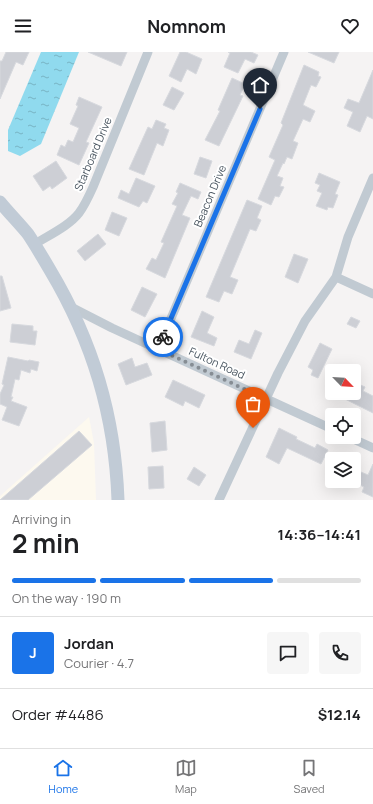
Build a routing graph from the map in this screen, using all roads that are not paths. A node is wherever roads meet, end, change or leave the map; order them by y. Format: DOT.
graph roads {
  1 [pos="148,52"];
  2 [pos="284,52"];
  3 [pos="373,178"];
  4 [pos="0,202"];
  5 [pos="35,244"];
  6 [pos="336,277"];
  7 [pos="373,294"];
  8 [pos="71,307"];
  9 [pos="158,349"];
  10 [pos="266,399"];
  11 [pos="325,426"];
  12 [pos="361,443"];
  13 [pos="373,448"];
  14 [pos="118,500"];
  15 [pos="219,500"];
  1 -- 5 [label="street, Starboard Drive"];
  2 -- 9 [label="street, Beacon Drive"];
  3 -- 6 [label="street"];
  4 -- 5 [label="street"];
  5 -- 8 [label="street"];
  6 -- 7 [label="street"];
  6 -- 10 [label="street"];
  8 -- 9 [label="street, Fulton Road"];
  8 -- 14 [label="street"];
  9 -- 10 [label="street, Fulton Road"];
  10 -- 11 [label="street, Fulton Road"];
  10 -- 15 [label="street"];
  12 -- 13 [label="street"];
}
